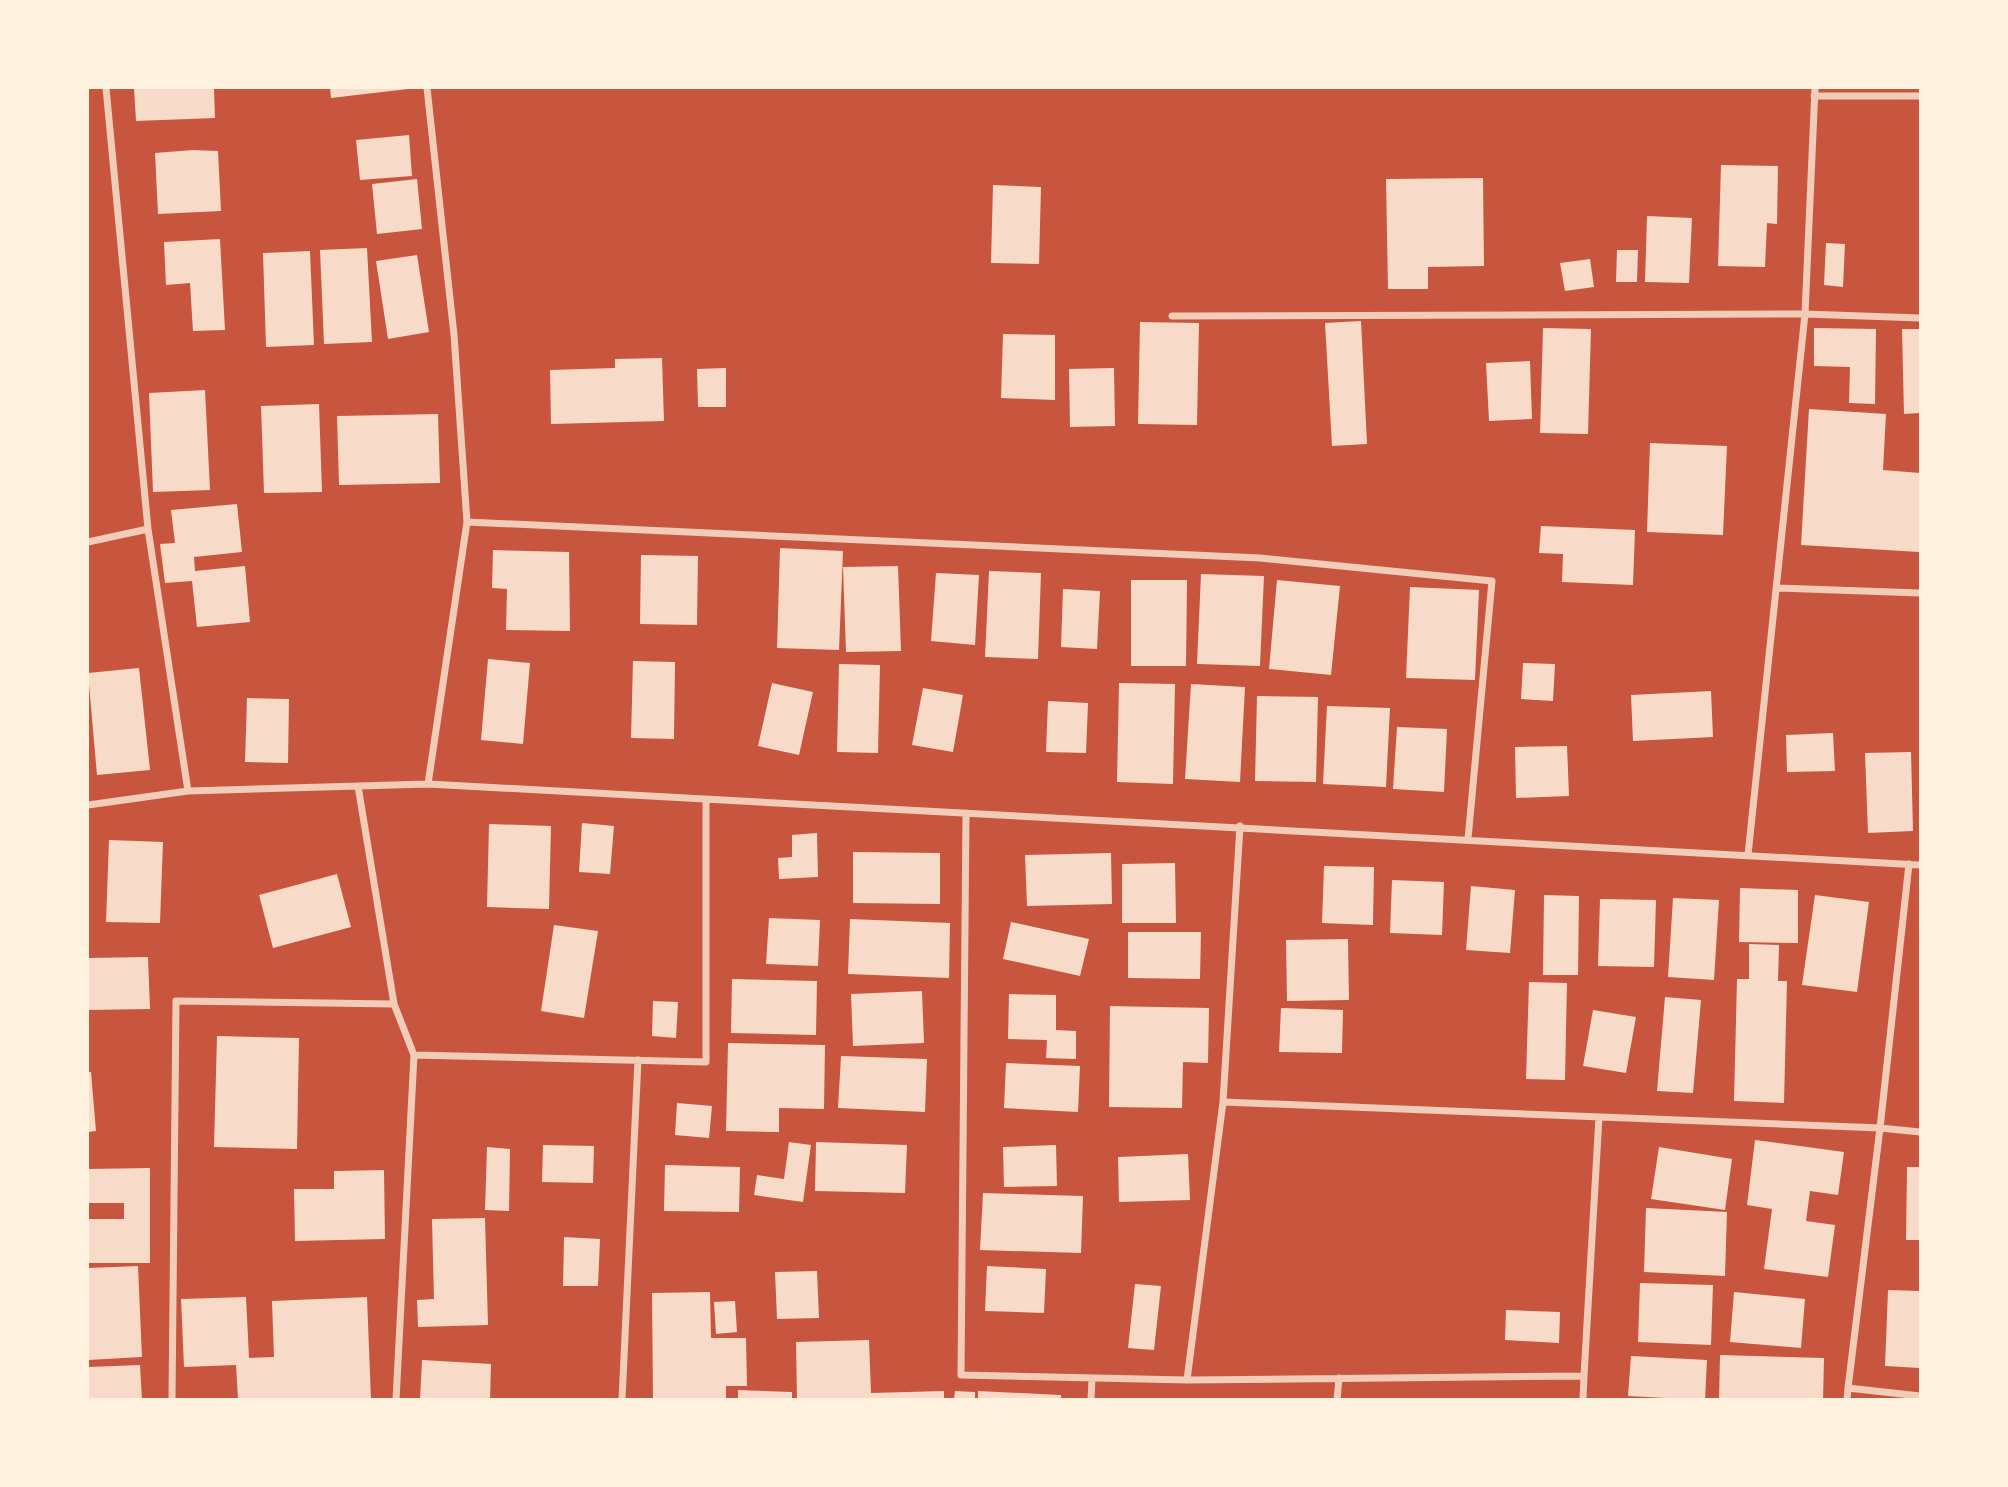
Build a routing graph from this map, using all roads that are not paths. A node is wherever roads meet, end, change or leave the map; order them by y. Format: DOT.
graph roads {
  1 [pos="106,88"];
  2 [pos="427,88"];
  3 [pos="1814,92"];
  4 [pos="1920,96"];
  5 [pos="1805,314"];
  6 [pos="1172,316"];
  7 [pos="1920,318"];
  8 [pos="467,522"];
  9 [pos="148,529"];
  10 [pos="88,542"];
  11 [pos="1776,589"];
  12 [pos="1920,593"];
  13 [pos="428,784"];
  14 [pos="358,786"];
  15 [pos="188,791"];
  16 [pos="706,800"];
  17 [pos="88,806"];
  18 [pos="966,813"];
  19 [pos="1240,827"];
  20 [pos="1468,839"];
  21 [pos="1748,855"];
  22 [pos="1909,864"];
  23 [pos="1920,865"];
  24 [pos="394,1004"];
  25 [pos="414,1055"];
  26 [pos="638,1060"];
  27 [pos="1223,1102"];
  28 [pos="1599,1117"];
  29 [pos="1880,1128"];
  30 [pos="1920,1132"];
  31 [pos="1584,1376"];
  32 [pos="1092,1378"];
  33 [pos="1339,1378"];
  34 [pos="1187,1380"];
  35 [pos="1848,1388"];
  36 [pos="1920,1396"];
  37 [pos="172,1399"];
  38 [pos="396,1399"];
  39 [pos="622,1399"];
  40 [pos="1091,1399"];
  41 [pos="1337,1399"];
  42 [pos="1583,1399"];
  43 [pos="1846,1399"];
  1 -- 9 [label="street"];
  2 -- 8 [label="street"];
  3 -- 4 [label="street"];
  3 -- 5 [label="street"];
  5 -- 6 [label="street"];
  5 -- 7 [label="street"];
  5 -- 11 [label="street"];
  8 -- 13 [label="street"];
  8 -- 20 [label="street"];
  9 -- 10 [label="street"];
  9 -- 15 [label="street"];
  11 -- 12 [label="street"];
  11 -- 21 [label="street"];
  13 -- 14 [label="street"];
  13 -- 16 [label="street"];
  14 -- 15 [label="street"];
  14 -- 24 [label="street"];
  15 -- 17 [label="street"];
  16 -- 18 [label="street"];
  16 -- 26 [label="street"];
  18 -- 19 [label="street"];
  18 -- 32 [label="street"];
  19 -- 20 [label="street"];
  19 -- 27 [label="street"];
  20 -- 21 [label="street"];
  21 -- 22 [label="street"];
  22 -- 23 [label="street"];
  22 -- 29 [label="street"];
  24 -- 25 [label="street"];
  24 -- 37 [label="street"];
  25 -- 26 [label="street"];
  25 -- 38 [label="street"];
  26 -- 39 [label="street"];
  27 -- 28 [label="street"];
  27 -- 34 [label="street"];
  28 -- 29 [label="street"];
  28 -- 31 [label="street"];
  29 -- 30 [label="street"];
  29 -- 35 [label="street"];
  31 -- 33 [label="street"];
  31 -- 42 [label="street"];
  32 -- 34 [label="street"];
  32 -- 40 [label="street"];
  33 -- 34 [label="street"];
  33 -- 41 [label="street"];
  35 -- 36 [label="street"];
  35 -- 43 [label="street"];
}
